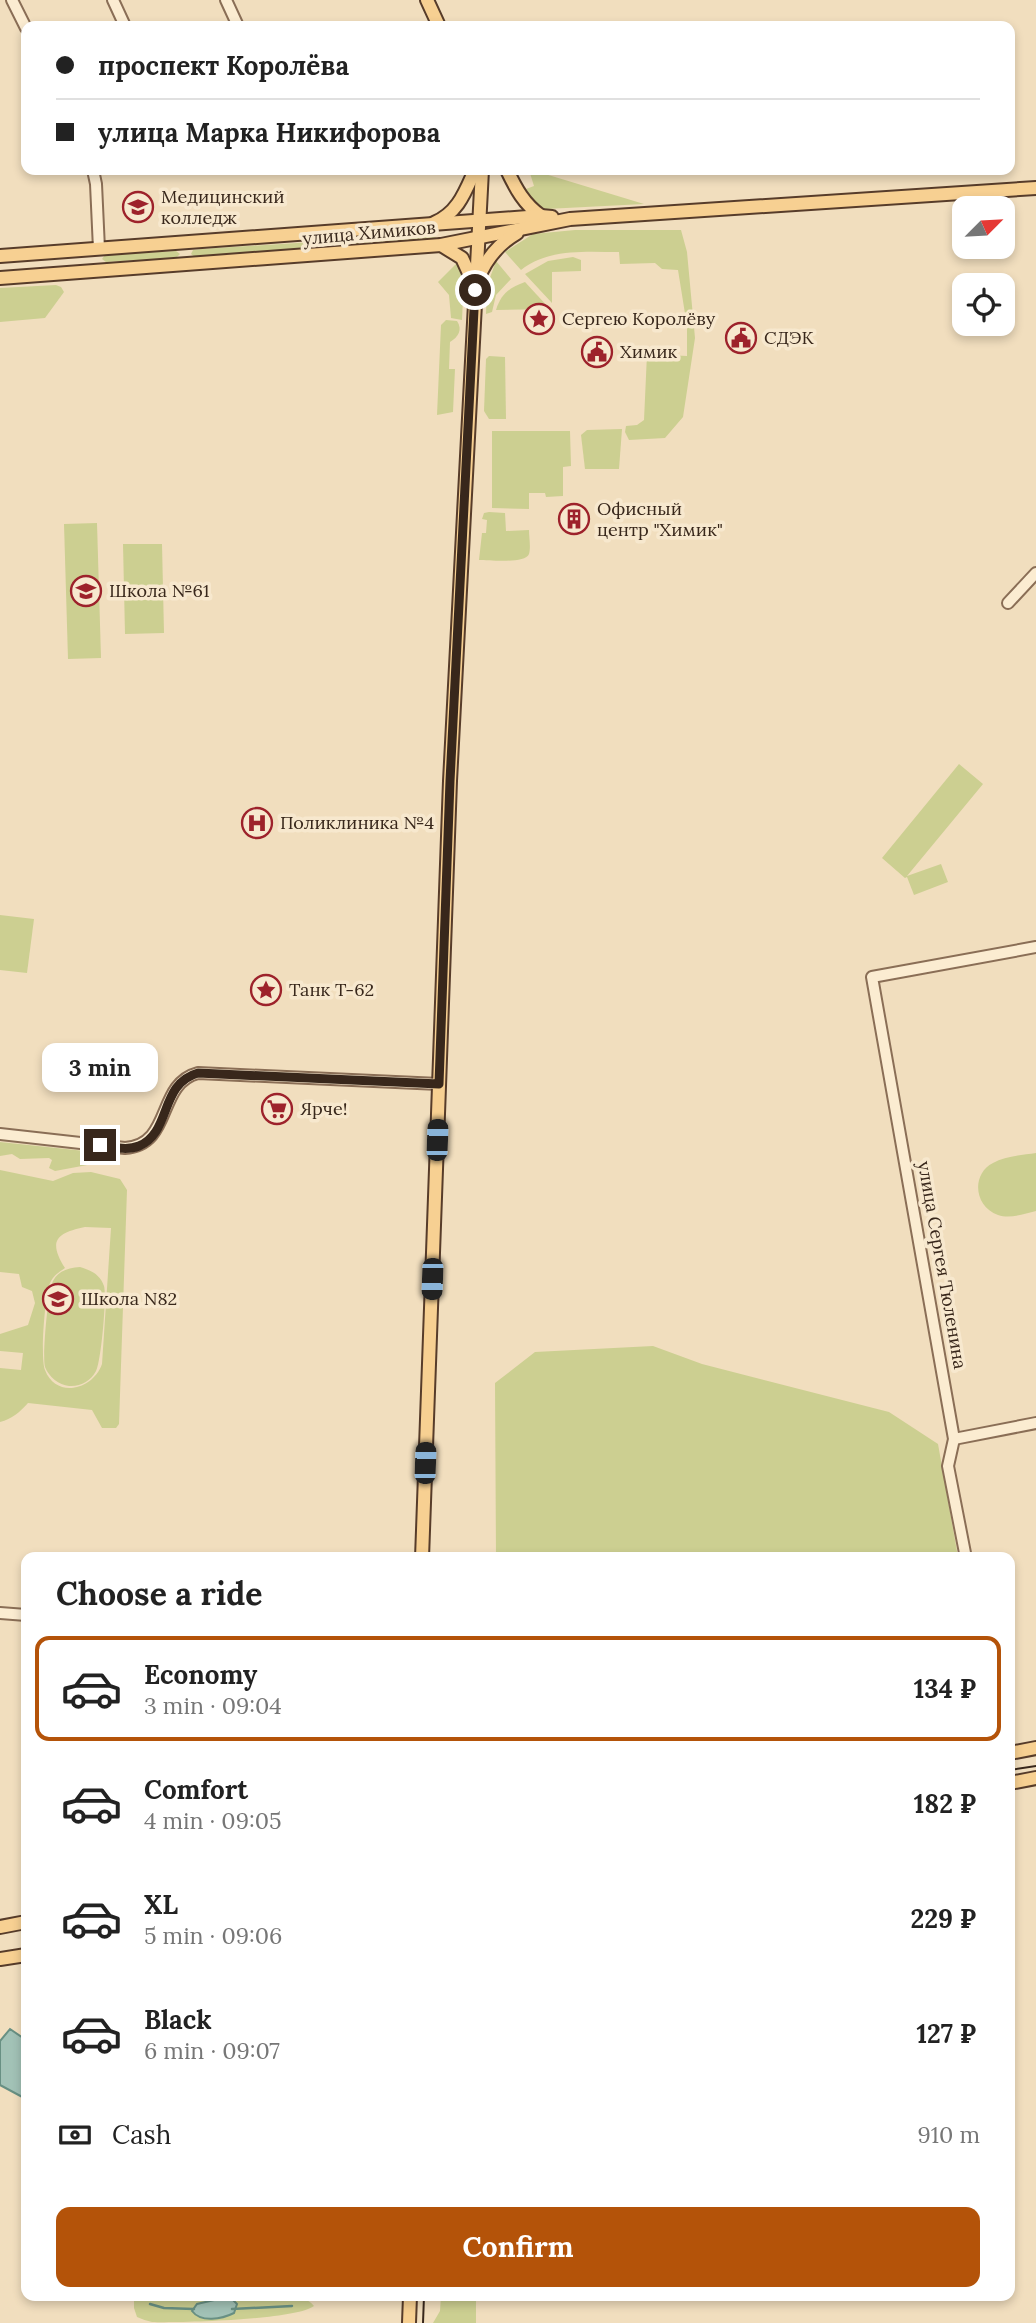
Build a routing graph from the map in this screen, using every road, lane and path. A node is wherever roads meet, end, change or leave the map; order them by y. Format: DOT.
graph roads {
  1 [pos="12,0"];
  2 [pos="113,0"];
  3 [pos="226,0"];
  4 [pos="427,0"];
  5 [pos="22,21"];
  6 [pos="123,21"];
  7 [pos="236,21"];
  8 [pos="437,21"];
  9 [pos="94,175"];
  10 [pos="473,175"];
  11 [pos="482,175"];
  12 [pos="510,175"];
  13 [pos="1036,188"];
  14 [pos="541,216"];
  15 [pos="570,219"];
  16 [pos="479,222"];
  17 [pos="428,225"];
  18 [pos="527,228"];
  19 [pos="477,239"];
  20 [pos="188,243"];
  21 [pos="441,245"];
  22 [pos="99,249"];
  23 [pos="3,256"];
  24 [pos="190,264"];
  25 [pos="100,270"];
  26 [pos="4,277"];
  27 [pos="475,290"];
  28 [pos="1036,573"];
  29 [pos="1008,603"];
  30 [pos="1036,947"];
  31 [pos="439,1084"];
  32 [pos="0,1134"];
  33 [pos="1036,1423"];
  34 [pos="954,1439"];
  35 [pos="422,1552"];
  36 [pos="965,1552"];
  37 [pos="0,1613"];
  38 [pos="21,1615"];
  39 [pos="1036,1748"];
  40 [pos="1015,1752"];
  41 [pos="1036,1778"];
  42 [pos="1015,1782"];
  43 [pos="21,1923"];
  44 [pos="0,1927"];
  45 [pos="21,1956"];
  46 [pos="0,1959"];
  47 [pos="410,2301"];
  48 [pos="409,2323"];
  1 -- 5 [label="street"];
  2 -- 6 [label="street"];
  3 -- 7 [label="street"];
  4 -- 8 [label="main road"];
  9 -- 22 [label="street"];
  10 -- 17 [label="main road"];
  11 -- 16 [label="main road"];
  12 -- 14 [label="main road"];
  13 -- 15 [label="main road, улица Химиков"];
  14 -- 15 [label="main road, улица Химиков"];
  14 -- 16 [label="main road, улица Химиков"];
  15 -- 18 [label="main road, улица Химиков"];
  16 -- 17 [label="main road, улица Химиков"];
  16 -- 19 [label="main road"];
  17 -- 20 [label="main road, улица Химиков"];
  18 -- 19 [label="main road, улица Химиков"];
  18 -- 27 [label="main road"];
  19 -- 21 [label="main road, улица Химиков"];
  19 -- 27 [label="main road"];
  20 -- 22 [label="main road, улица Химиков"];
  20 -- 24 [label="main road"];
  21 -- 24 [label="main road, улица Химиков"];
  21 -- 27 [label="main road"];
  22 -- 23 [label="main road, улица Химиков"];
  22 -- 25 [label="main road"];
  23 -- 26 [label="main road"];
  24 -- 25 [label="main road, улица Химиков"];
  25 -- 26 [label="main road, улица Химиков"];
  27 -- 31 [label="main road"];
  28 -- 29 [label="street"];
  30 -- 34 [label="street, улица Сергея Тюленина"];
  31 -- 32 [label="street"];
  31 -- 35 [label="main road"];
  33 -- 34 [label="street"];
  34 -- 36 [label="street, улица Сергея Тюленина"];
  37 -- 38 [label="street"];
  39 -- 40 [label="main road"];
  41 -- 42 [label="main road"];
  43 -- 44 [label="main road"];
  45 -- 46 [label="main road"];
  47 -- 48 [label="main road"];
}
